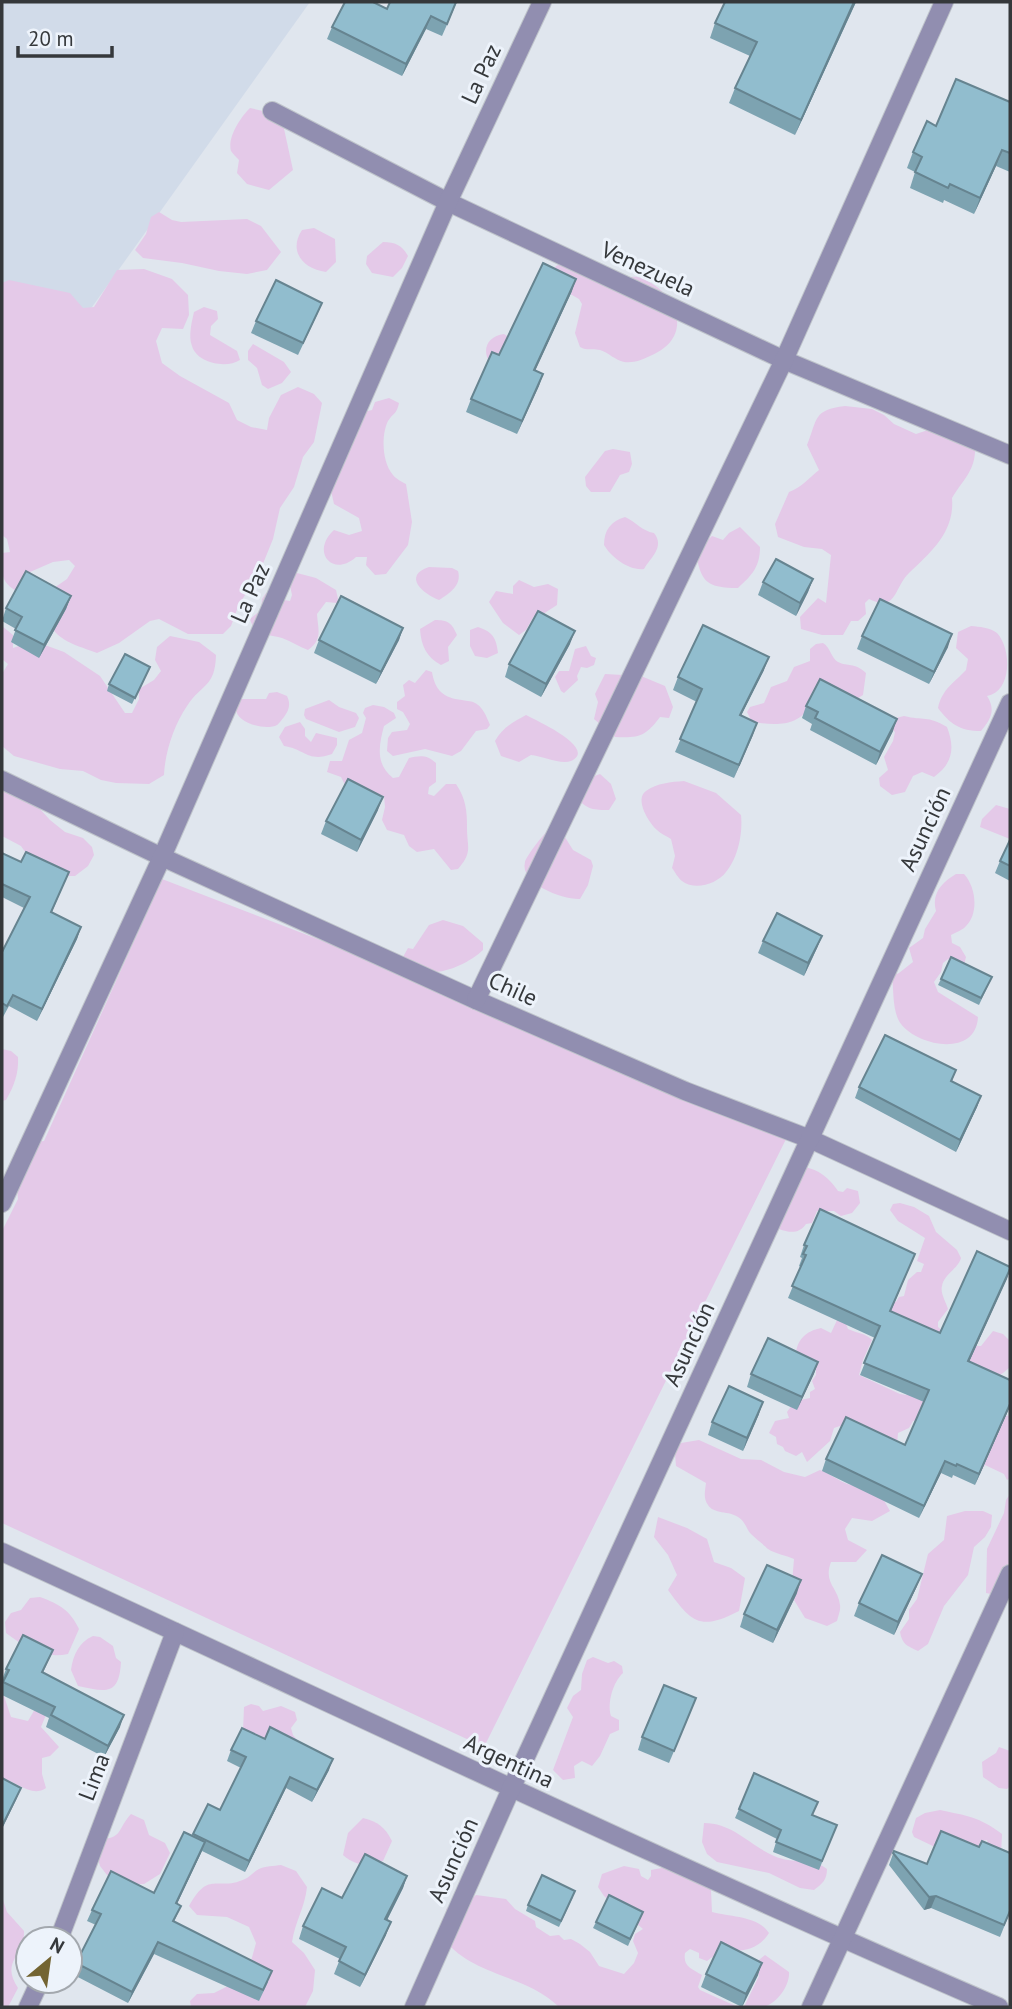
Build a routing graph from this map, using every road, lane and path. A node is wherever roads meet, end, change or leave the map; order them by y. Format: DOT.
graph roads {
  1 [pos="542,2"];
  2 [pos="944,2"];
  3 [pos="272,111"];
  4 [pos="448,202"];
  5 [pos="784,359"];
  6 [pos="1010,455"];
  7 [pos="1010,703"];
  8 [pos="2,780"];
  9 [pos="162,857"];
  10 [pos="476,1000"];
  11 [pos="810,1139"];
  12 [pos="7,1178"];
  13 [pos="2,1203"];
  14 [pos="1010,1231"];
  15 [pos="2,1552"];
  16 [pos="1010,1574"];
  17 [pos="175,1632"];
  18 [pos="511,1789"];
  19 [pos="63,1925"];
  20 [pos="842,1939"];
  21 [pos="414,2007"];
  22 [pos="811,2007"];
  23 [pos="999,2007"];
  1 -- 4 [label="street, La Paz"];
  2 -- 5 [label="street"];
  3 -- 4 [label="street, Venezuela"];
  4 -- 5 [label="street, Venezuela"];
  4 -- 9 [label="street, La Paz"];
  5 -- 6 [label="street, Venezuela"];
  5 -- 10 [label="street"];
  7 -- 11 [label="street, Asunción"];
  8 -- 9 [label="street, Chile"];
  9 -- 10 [label="street, Chile"];
  9 -- 12 [label="street, La Paz"];
  10 -- 11 [label="street, Chile"];
  11 -- 14 [label="street, Chile"];
  11 -- 18 [label="street, Asunción"];
  12 -- 13 [label="street, La Paz"];
  15 -- 17 [label="street, Argentina"];
  16 -- 20 [label="street"];
  17 -- 18 [label="street, Argentina"];
  17 -- 19 [label="street, Lima"];
  18 -- 20 [label="street, Argentina"];
  18 -- 21 [label="street, Asunción"];
  20 -- 22 [label="street"];
  20 -- 23 [label="street, Argentina"];
}
